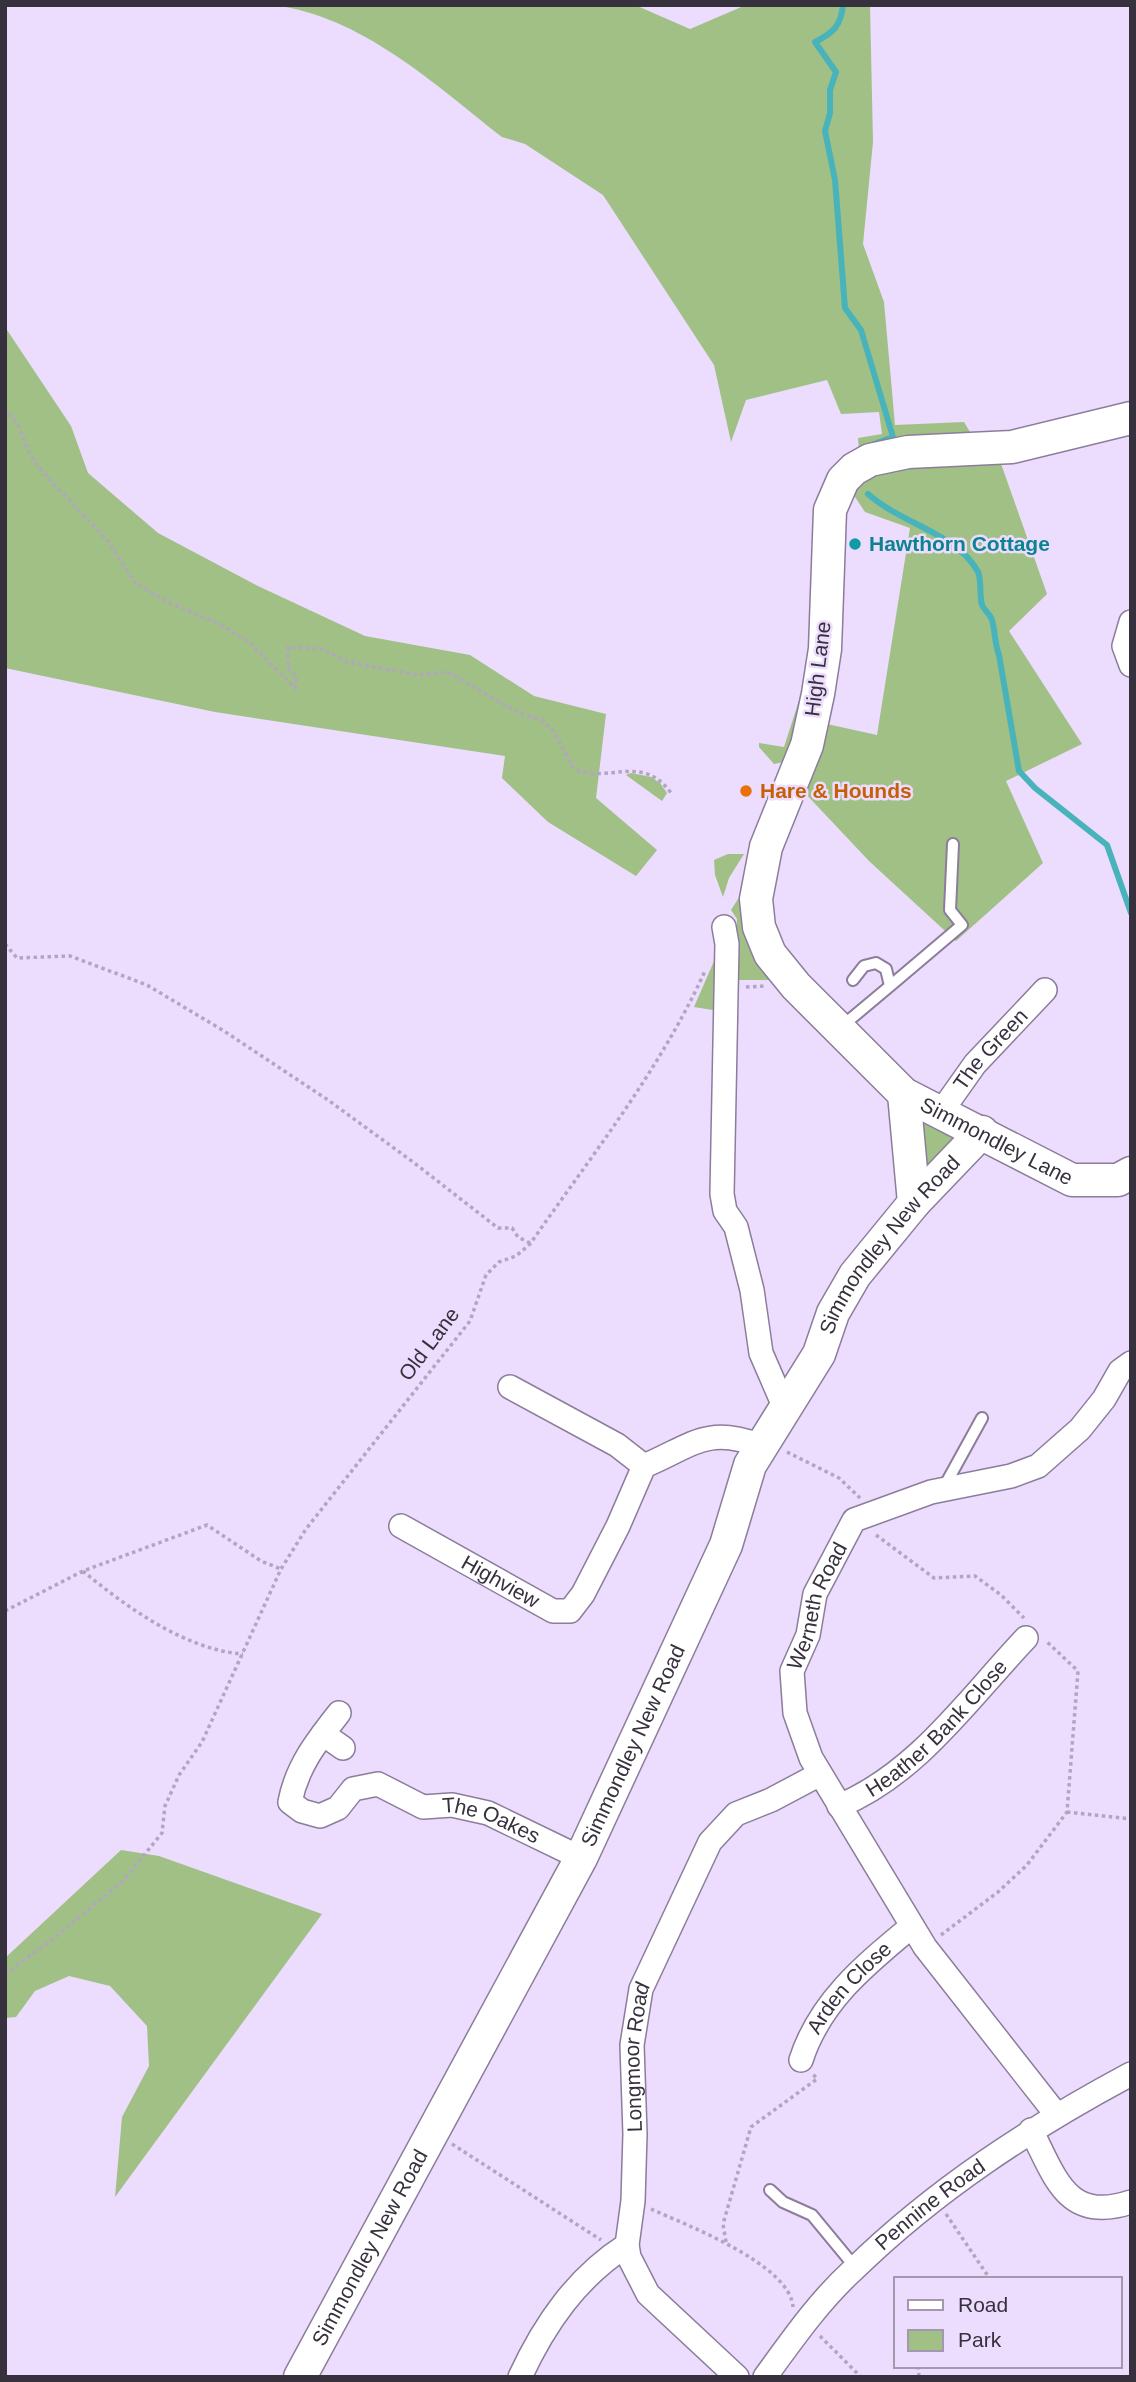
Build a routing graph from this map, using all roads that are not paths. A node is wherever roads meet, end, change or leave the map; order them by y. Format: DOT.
graph roads {
  1 [pos="1131,418"];
  2 [pos="1131,622"];
  3 [pos="1131,666"];
  4 [pos="953,844"];
  5 [pos="724,927"];
  6 [pos="853,979"];
  7 [pos="890,986"];
  8 [pos="1045,990"];
  9 [pos="841,1027"];
  10 [pos="904,1094"];
  11 [pos="941,1112"];
  12 [pos="982,1132"];
  13 [pos="1131,1173"];
  14 [pos="914,1203"];
  15 [pos="1131,1363"];
  16 [pos="510,1387"];
  17 [pos="785,1406"];
  18 [pos="982,1419"];
  19 [pos="763,1442"];
  20 [pos="644,1466"];
  21 [pos="943,1490"];
  22 [pos="401,1526"];
  23 [pos="1032,1633"];
  24 [pos="339,1713"];
  25 [pos="323,1734"];
  26 [pos="343,1748"];
  27 [pos="820,1774"];
  28 [pos="839,1806"];
  29 [pos="582,1858"];
  30 [pos="912,1926"];
  31 [pos="801,2060"];
  32 [pos="1131,2074"];
  33 [pos="1056,2114"];
  34 [pos="1031,2130"];
  35 [pos="770,2190"];
  36 [pos="1131,2202"];
  37 [pos="623,2248"];
  38 [pos="855,2267"];
  39 [pos="300,2377"];
  40 [pos="520,2377"];
  41 [pos="737,2377"];
  42 [pos="765,2377"];
  1 -- 9 [label="street, High Lane"];
  2 -- 3 [label="street"];
  4 -- 7 [label="lane"];
  5 -- 17 [label="street"];
  6 -- 7 [label="lane"];
  7 -- 9 [label="lane"];
  8 -- 11 [label="street, The Green"];
  9 -- 10 [label="street, High Lane"];
  10 -- 11 [label="street, Simmondley Lane"];
  10 -- 14 [label="street"];
  11 -- 12 [label="street, Simmondley Lane"];
  12 -- 13 [label="street, Simmondley Lane"];
  12 -- 14 [label="street, Simmondley New Road"];
  14 -- 17 [label="street, Simmondley New Road"];
  15 -- 21 [label="street, Werneth Road"];
  16 -- 20 [label="street"];
  17 -- 19 [label="street, Simmondley New Road"];
  18 -- 21 [label="lane"];
  19 -- 20 [label="street"];
  19 -- 29 [label="street, Simmondley New Road"];
  20 -- 22 [label="street, Highview"];
  21 -- 27 [label="street, Werneth Road"];
  23 -- 28 [label="street, Heather Bank Close"];
  24 -- 25 [label="street, The Oakes"];
  25 -- 26 [label="street"];
  25 -- 29 [label="street, The Oakes"];
  27 -- 28 [label="street, Werneth Road"];
  27 -- 37 [label="street, Longmoor Road"];
  28 -- 30 [label="street, Werneth Road"];
  29 -- 39 [label="street, Simmondley New Road"];
  30 -- 31 [label="street, Arden Close"];
  30 -- 33 [label="street, Werneth Road"];
  32 -- 33 [label="street, Pennine Road"];
  33 -- 34 [label="street, Pennine Road"];
  34 -- 36 [label="street"];
  34 -- 38 [label="street, Pennine Road"];
  35 -- 38 [label="lane"];
  37 -- 40 [label="street"];
  37 -- 41 [label="street, Longmoor Road"];
  38 -- 42 [label="street, Pennine Road"];
}
